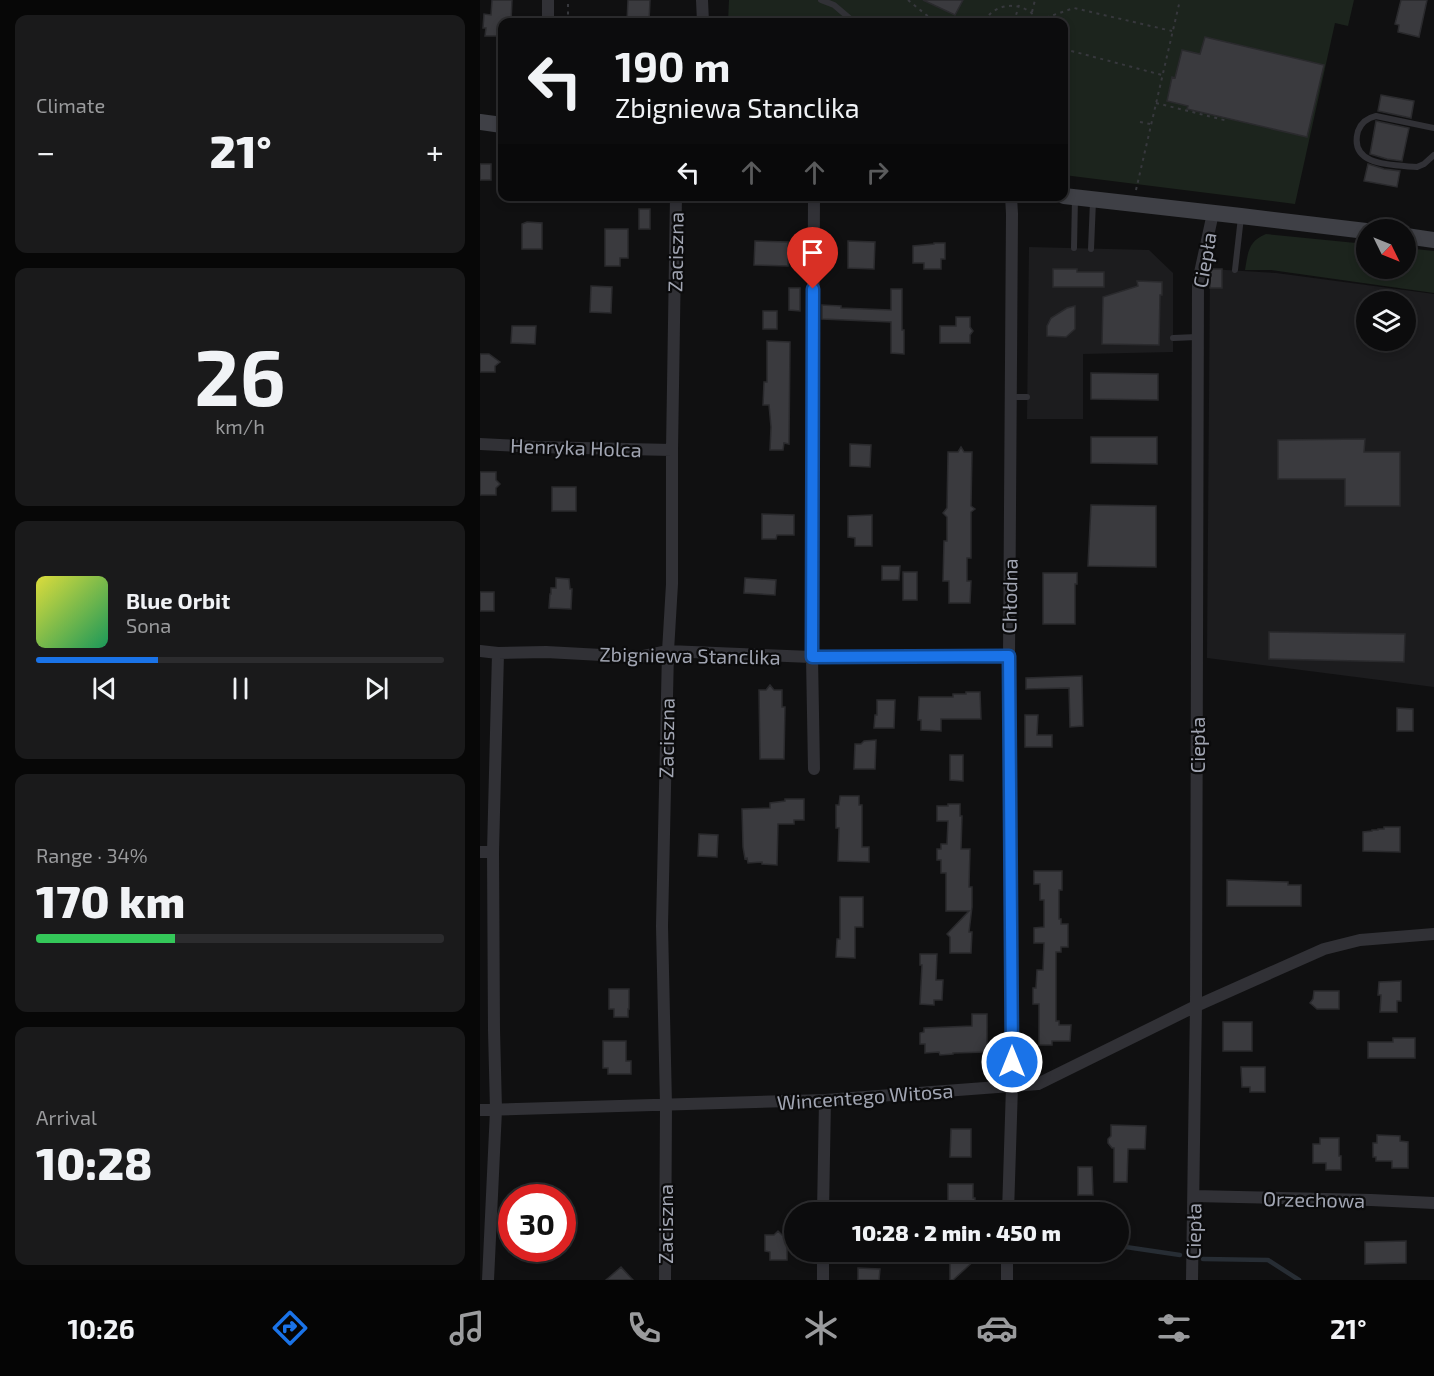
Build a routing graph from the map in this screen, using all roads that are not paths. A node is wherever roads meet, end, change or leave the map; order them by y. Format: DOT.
graph roads {
  1 [pos="548,0"];
  2 [pos="702,0"];
  3 [pos="821,0"];
  4 [pos="548,18"];
  5 [pos="704,18"];
  6 [pos="849,18"];
  7 [pos="480,122"];
  8 [pos="498,124"];
  9 [pos="1434,128"];
  10 [pos="1434,155"];
  11 [pos="1069,196"];
  12 [pos="1093,199"];
  13 [pos="676,201"];
  14 [pos="814,201"];
  15 [pos="1011,201"];
  16 [pos="1213,213"];
  17 [pos="1241,216"];
  18 [pos="1356,230"];
  19 [pos="1416,237"];
  20 [pos="1434,240"];
  21 [pos="1074,248"];
  22 [pos="1090,249"];
  23 [pos="1234,270"];
  24 [pos="1197,337"];
  25 [pos="1173,338"];
  26 [pos="1011,397"];
  27 [pos="1027,397"];
  28 [pos="480,444"];
  29 [pos="672,450"];
  30 [pos="480,651"];
  31 [pos="668,651"];
  32 [pos="498,653"];
  33 [pos="1009,656"];
  34 [pos="812,657"];
  35 [pos="814,769"];
  36 [pos="486,852"];
  37 [pos="1434,934"];
  38 [pos="1196,1006"];
  39 [pos="1012,1086"];
  40 [pos="825,1100"];
  41 [pos="666,1105"];
  42 [pos="480,1110"];
  43 [pos="496,1110"];
  44 [pos="1194,1196"];
  45 [pos="823,1202"];
  46 [pos="1008,1202"];
  47 [pos="1434,1203"];
  48 [pos="823,1262"];
  49 [pos="1007,1262"];
  50 [pos="488,1280"];
  51 [pos="665,1280"];
  52 [pos="823,1280"];
  53 [pos="1006,1280"];
  54 [pos="1192,1280"];
  1 -- 4 [label="street"];
  2 -- 5 [label="street"];
  3 -- 6 [label="lane"];
  7 -- 8 [label="street"];
  9 -- 10 [label="lane"];
  11 -- 12 [label="street"];
  11 -- 21 [label="lane"];
  12 -- 16 [label="street"];
  12 -- 22 [label="lane"];
  13 -- 29 [label="street, Zaciszna"];
  14 -- 34 [label="street"];
  15 -- 26 [label="street, Chłodna"];
  16 -- 17 [label="street"];
  16 -- 24 [label="street, Ciepła"];
  17 -- 18 [label="street"];
  17 -- 23 [label="lane"];
  19 -- 20 [label="street"];
  24 -- 25 [label="lane"];
  24 -- 38 [label="street, Ciepła"];
  26 -- 27 [label="lane"];
  26 -- 33 [label="street, Chłodna"];
  28 -- 29 [label="street, Henryka Holca"];
  29 -- 31 [label="street, Zaciszna"];
  30 -- 32 [label="street, Zbigniewa Stanclika"];
  31 -- 32 [label="street, Zbigniewa Stanclika"];
  31 -- 34 [label="street, Zbigniewa Stanclika"];
  31 -- 41 [label="street, Zaciszna"];
  32 -- 36 [label="street"];
  33 -- 34 [label="street, Zbigniewa Stanclika"];
  33 -- 39 [label="street, Chłodna"];
  34 -- 35 [label="street"];
  36 -- 43 [label="street"];
  37 -- 38 [label="street, Wincentego Witosa"];
  38 -- 39 [label="street, Wincentego Witosa"];
  38 -- 44 [label="street, Ciepła"];
  39 -- 40 [label="street, Wincentego Witosa"];
  39 -- 46 [label="street, Chłodna"];
  40 -- 41 [label="street, Wincentego Witosa"];
  40 -- 45 [label="street"];
  41 -- 43 [label="street, Wincentego Witosa"];
  41 -- 51 [label="street, Zaciszna"];
  42 -- 43 [label="street, Wincentego Witosa"];
  43 -- 50 [label="street"];
  44 -- 47 [label="street, Orzechowa"];
  44 -- 54 [label="street, Ciepła"];
  48 -- 52 [label="street"];
  49 -- 53 [label="street"];
}
